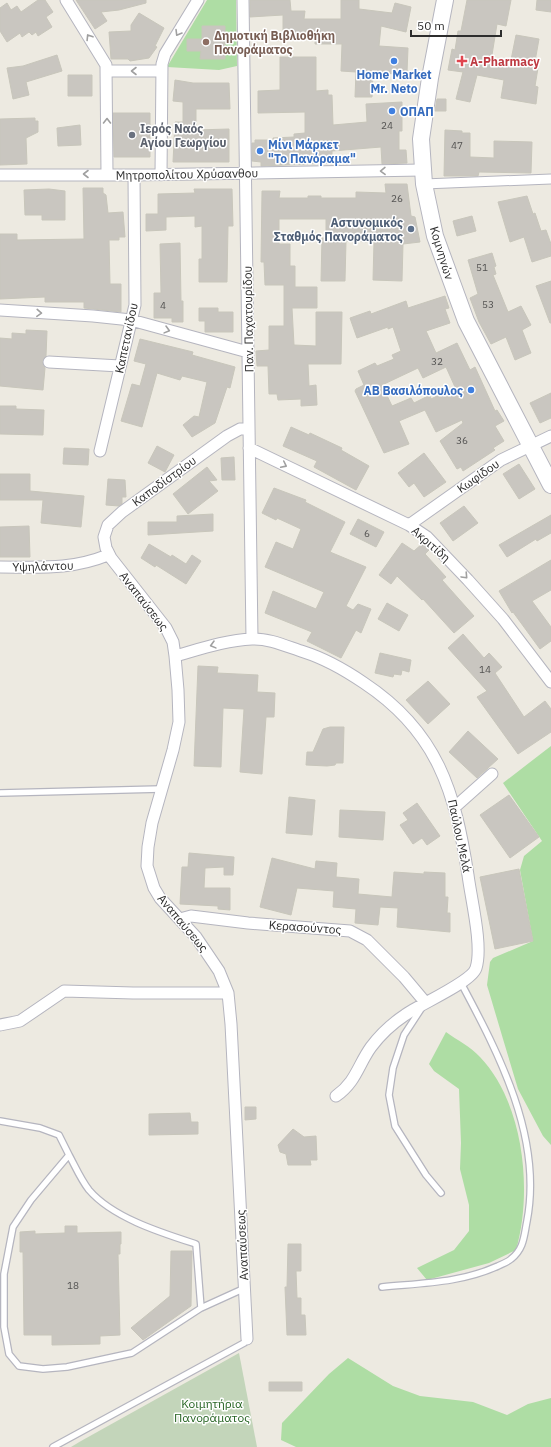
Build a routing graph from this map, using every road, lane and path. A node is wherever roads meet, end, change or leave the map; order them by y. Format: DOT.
graph roads {
  1 [pos="66,0"];
  2 [pos="198,0"];
  3 [pos="243,0"];
  4 [pos="445,0"];
  5 [pos="106,71"];
  6 [pos="161,71"];
  7 [pos="246,173"];
  8 [pos="107,174"];
  9 [pos="161,174"];
  10 [pos="0,175"];
  11 [pos="134,175"];
  12 [pos="423,177"];
  13 [pos="551,179"];
  14 [pos="0,310"];
  15 [pos="131,320"];
  16 [pos="248,352"];
  17 [pos="49,362"];
  18 [pos="120,366"];
  19 [pos="249,428"];
  20 [pos="551,436"];
  21 [pos="530,447"];
  22 [pos="249,448"];
  23 [pos="100,451"];
  24 [pos="551,485"];
  25 [pos="409,525"];
  26 [pos="108,555"];
  27 [pos="0,568"];
  28 [pos="252,639"];
  29 [pos="175,656"];
  30 [pos="551,682"];
  31 [pos="492,774"];
  32 [pos="161,789"];
  33 [pos="0,793"];
  34 [pos="455,806"];
  35 [pos="180,919"];
  36 [pos="461,983"];
  37 [pos="228,993"];
  38 [pos="425,1002"];
  39 [pos="0,1026"];
  40 [pos="336,1096"];
  41 [pos="0,1121"];
  42 [pos="69,1155"];
  43 [pos="441,1194"];
  44 [pos="382,1287"];
  45 [pos="245,1288"];
  46 [pos="202,1308"];
  47 [pos="247,1339"];
  48 [pos="53,1447"];
  5 -- 1 [label="street, one-way"];
  2 -- 6 [label="street, one-way"];
  3 -- 7 [label="street, Παν. Παχατουρίδου"];
  4 -- 12 [label="main road, Κομνηνών"];
  6 -- 5 [label="street, one-way"];
  8 -- 5 [label="street, one-way"];
  6 -- 9 [label="street"];
  7 -- 9 [label="street, Μητροπολίτου Χρύσανθου"];
  12 -- 7 [label="street, Μητροπολίτου Χρύσανθου, one-way"];
  7 -- 16 [label="street, Παν. Παχατουρίδου"];
  8 -- 10 [label="street, Μητροπολίτου Χρύσανθου, one-way"];
  8 -- 11 [label="street, Μητροπολίτου Χρύσανθου"];
  9 -- 11 [label="street, Μητροπολίτου Χρύσανθου"];
  11 -- 15 [label="street, Καπετανίδου"];
  12 -- 13 [label="street"];
  12 -- 21 [label="main road, Κομνηνών"];
  14 -- 15 [label="street, one-way"];
  15 -- 16 [label="street, one-way"];
  15 -- 18 [label="street, Καπετανίδου"];
  16 -- 19 [label="street, Παν. Παχατουρίδου"];
  17 -- 18 [label="street"];
  18 -- 23 [label="street, Καπετανίδου"];
  19 -- 22 [label="street, Παν. Παχατουρίδου"];
  19 -- 26 [label="street, Καποδίστρίου"];
  20 -- 21 [label="street, Κωφίδου"];
  21 -- 24 [label="main road, Κομνηνών"];
  21 -- 25 [label="street, Κωφίδου"];
  22 -- 25 [label="street, Ακριτίδη, one-way"];
  22 -- 28 [label="street, Παν. Παχατουρίδου"];
  25 -- 30 [label="street, Ακριτίδη, one-way"];
  26 -- 27 [label="street, Υψηλάντου"];
  26 -- 29 [label="street, Αναπαύσεως"];
  28 -- 29 [label="street, Παύλου Μελά, one-way"];
  28 -- 34 [label="street, Παύλου Μελά"];
  29 -- 32 [label="street, Αναπαύσεως"];
  31 -- 34 [label="street"];
  32 -- 33 [label="lane"];
  32 -- 35 [label="street, Αναπαύσεως"];
  34 -- 36 [label="street, Παύλου Μελά"];
  35 -- 37 [label="street, Αναπαύσεως"];
  35 -- 38 [label="street, Κερασούντος"];
  36 -- 38 [label="street, Παύλου Μελά"];
  36 -- 44 [label="lane"];
  37 -- 39 [label="street"];
  37 -- 45 [label="street, Αναπαύσεως"];
  38 -- 40 [label="street, Παύλου Μελά"];
  38 -- 43 [label="lane"];
  41 -- 42 [label="lane"];
  42 -- 46 [label="lane"];
  42 -- 46 [label="lane"];
  45 -- 46 [label="lane"];
  45 -- 47 [label="street, Αναπαύσεως"];
  47 -- 48 [label="lane"];
}
